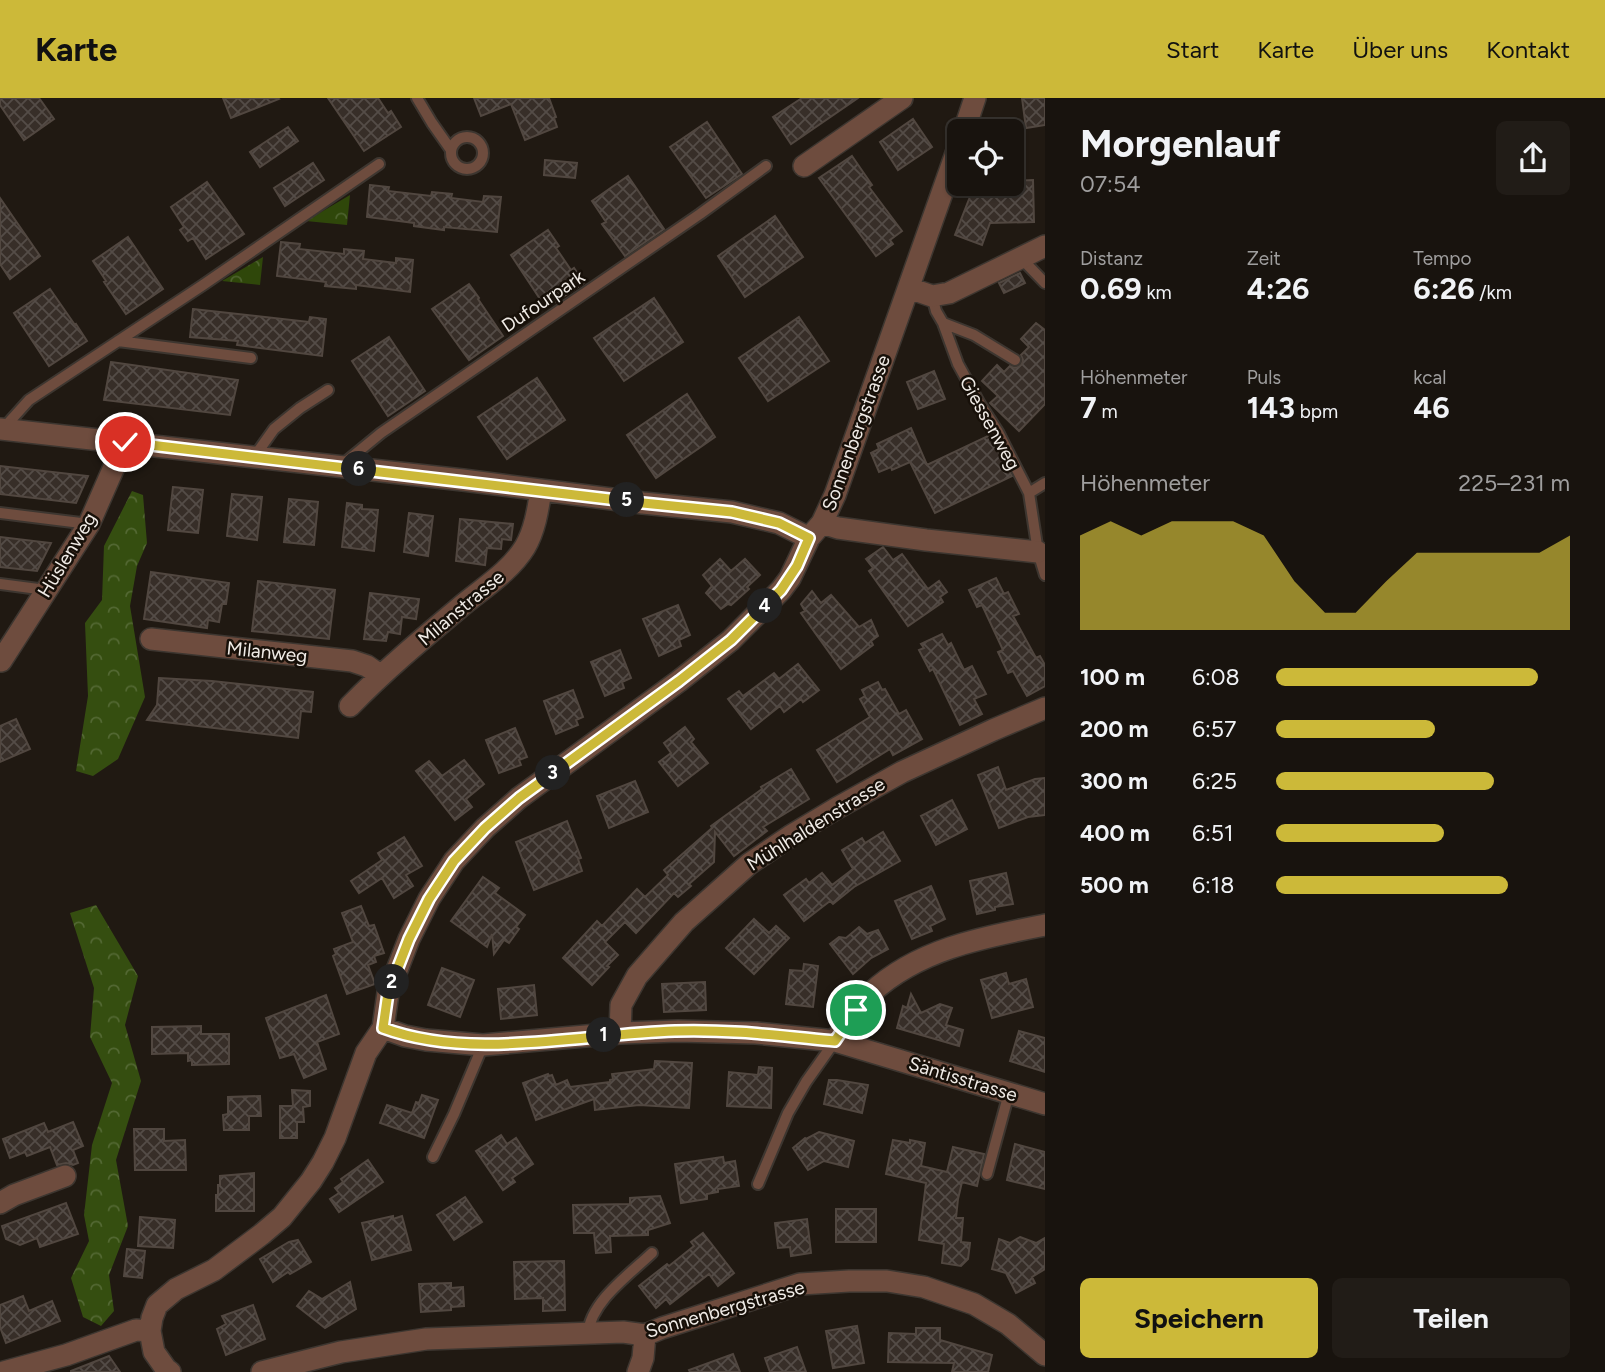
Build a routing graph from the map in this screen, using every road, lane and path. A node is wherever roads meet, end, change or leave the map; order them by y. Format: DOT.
graph roads {
  1 [pos="417,98"];
  2 [pos="902,98"];
  3 [pos="975,98"];
  4 [pos="968,119"];
  5 [pos="451,150"];
  6 [pos="379,164"];
  7 [pos="766,166"];
  8 [pos="804,166"];
  9 [pos="947,179"];
  10 [pos="1044,243"];
  11 [pos="1020,257"];
  12 [pos="1045,283"];
  13 [pos="909,288"];
  14 [pos="932,296"];
  15 [pos="943,323"];
  16 [pos="118,341"];
  17 [pos="251,358"];
  18 [pos="1015,360"];
  19 [pos="328,390"];
  20 [pos="1,429"];
  21 [pos="125,442"];
  22 [pos="254,457"];
  23 [pos="340,467"];
  24 [pos="1045,483"];
  25 [pos="541,490"];
  26 [pos="1029,493"];
  27 [pos="0,513"];
  28 [pos="89,524"];
  29 [pos="815,531"];
  30 [pos="1038,552"];
  31 [pos="1045,575"];
  32 [pos="0,584"];
  33 [pos="46,590"];
  34 [pos="151,639"];
  35 [pos="0,661"];
  36 [pos="380,675"];
  37 [pos="350,706"];
  38 [pos="1045,708"];
  39 [pos="1045,925"];
  40 [pos="383,1028"];
  41 [pos="620,1033"];
  42 [pos="835,1041"];
  43 [pos="483,1045"];
  44 [pos="1009,1093"];
  45 [pos="1045,1104"];
  46 [pos="433,1157"];
  47 [pos="987,1174"];
  48 [pos="65,1176"];
  49 [pos="758,1184"];
  50 [pos="0,1203"];
  51 [pos="652,1253"];
  52 [pos="150,1331"];
  53 [pos="588,1334"];
  54 [pos="645,1335"];
  55 [pos="1045,1355"];
  56 [pos="8,1370"];
  57 [pos="170,1372"];
  58 [pos="262,1372"];
  59 [pos="638,1372"];
  1 -- 5 [label="lane"];
  2 -- 8 [label="street"];
  3 -- 4 [label="street"];
  6 -- 16 [label="lane"];
  7 -- 23 [label="lane, Dufourpark"];
  9 -- 13 [label="street, Sonnenbergstrasse"];
  10 -- 11 [label="street"];
  11 -- 12 [label="lane"];
  11 -- 14 [label="street"];
  13 -- 14 [label="street"];
  13 -- 29 [label="street, Sonnenbergstrasse"];
  14 -- 15 [label="lane, Giessenweg"];
  15 -- 18 [label="lane"];
  15 -- 26 [label="lane, Giessenweg"];
  16 -- 17 [label="lane"];
  16 -- 20 [label="lane"];
  19 -- 22 [label="lane"];
  20 -- 21 [label="street"];
  21 -- 22 [label="street"];
  21 -- 28 [label="street, Hüslenweg"];
  22 -- 23 [label="street"];
  23 -- 25 [label="street"];
  24 -- 26 [label="lane"];
  25 -- 29 [label="street"];
  25 -- 36 [label="street, Milanstrasse"];
  26 -- 30 [label="lane, Giessenweg"];
  27 -- 28 [label="lane"];
  28 -- 33 [label="street, Hüslenweg"];
  29 -- 30 [label="street"];
  29 -- 40 [label="street, Sonnenbergstrasse"];
  30 -- 31 [label="lane, Giessenweg"];
  32 -- 33 [label="lane"];
  33 -- 35 [label="street, Hüslenweg"];
  34 -- 36 [label="street, Milanweg"];
  36 -- 37 [label="street, Milanstrasse"];
  38 -- 41 [label="street, Mühlhaldenstrasse"];
  39 -- 42 [label="street"];
  40 -- 43 [label="street, Säntisstrasse"];
  40 -- 52 [label="street, Sonnenbergstrasse"];
  41 -- 42 [label="street, Säntisstrasse"];
  41 -- 43 [label="street, Säntisstrasse"];
  42 -- 44 [label="street, Säntisstrasse"];
  42 -- 49 [label="lane"];
  43 -- 46 [label="lane"];
  44 -- 45 [label="street, Säntisstrasse"];
  44 -- 47 [label="lane"];
  48 -- 50 [label="street"];
  51 -- 53 [label="lane"];
  52 -- 56 [label="street"];
  52 -- 57 [label="street"];
  53 -- 54 [label="street, Sonnenbergstrasse"];
  53 -- 58 [label="street, Sonnenbergstrasse"];
  54 -- 55 [label="street, Sonnenbergstrasse"];
  54 -- 59 [label="street"];
}
